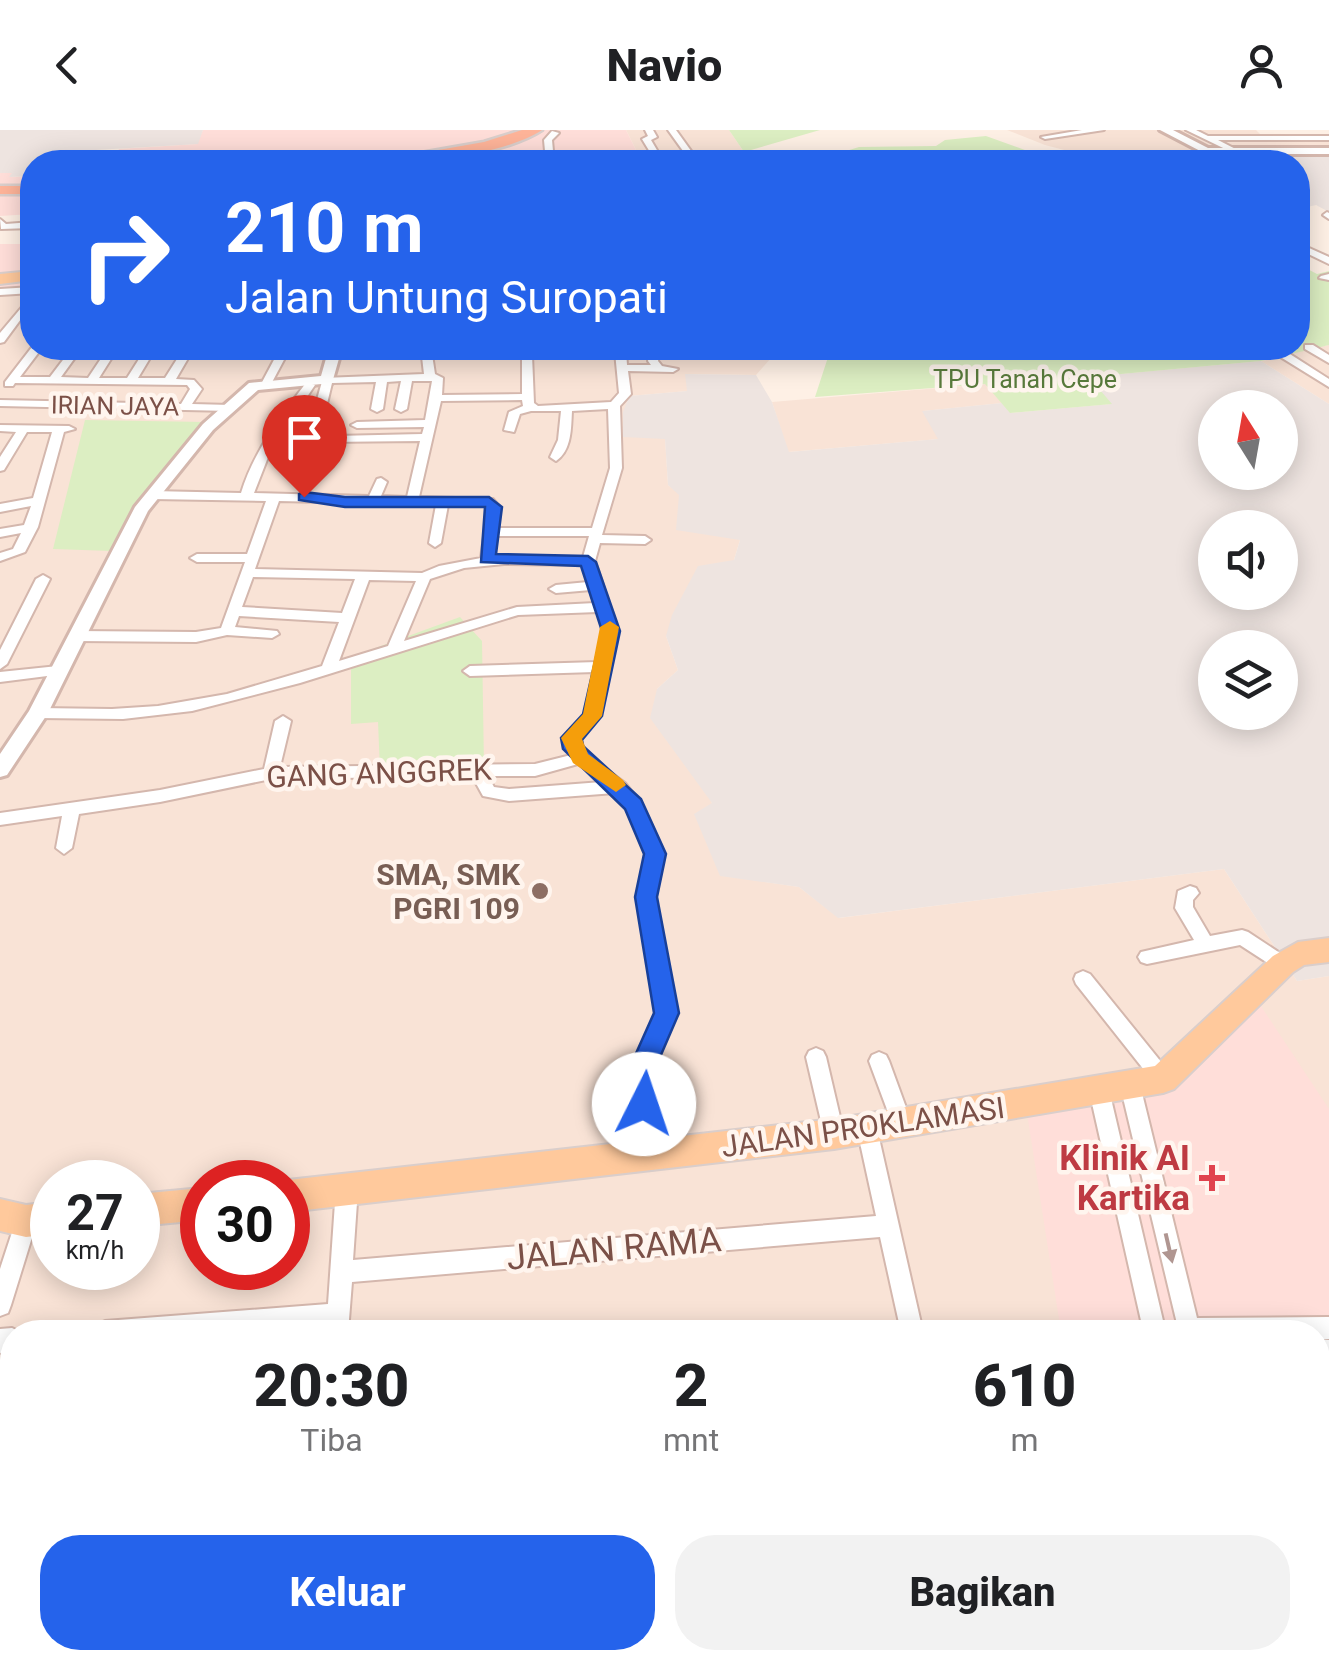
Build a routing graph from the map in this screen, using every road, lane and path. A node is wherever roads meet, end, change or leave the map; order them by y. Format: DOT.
graph roads {
  1 [pos="649,130"];
  2 [pos="756,130"];
  3 [pos="1100,130"];
  4 [pos="1165,130"];
  5 [pos="1190,130"];
  6 [pos="1254,130"];
  7 [pos="548,131"];
  8 [pos="734,131"];
  9 [pos="1078,131"];
  10 [pos="1045,137"];
  11 [pos="1264,138"];
  12 [pos="1329,138"];
  13 [pos="1207,145"];
  14 [pos="747,146"];
  15 [pos="459,150"];
  16 [pos="494,150"];
  17 [pos="653,150"];
  18 [pos="1218,150"];
  19 [pos="1274,150"];
  20 [pos="20,314"];
  21 [pos="0,340"];
  22 [pos="16,340"];
  23 [pos="28,360"];
  24 [pos="68,360"];
  25 [pos="107,360"];
  26 [pos="144,360"];
  27 [pos="182,360"];
  28 [pos="278,360"];
  29 [pos="329,360"];
  30 [pos="428,360"];
  31 [pos="527,360"];
  32 [pos="621,360"];
  33 [pos="654,360"];
  34 [pos="1292,360"];
  35 [pos="0,366"];
  36 [pos="23,367"];
  37 [pos="622,368"];
  38 [pos="659,369"];
  39 [pos="673,369"];
  40 [pos="430,377"];
  41 [pos="382,379"];
  42 [pos="407,379"];
  43 [pos="13,380"];
  44 [pos="53,380"];
  45 [pos="97,380"];
  46 [pos="131,381"];
  47 [pos="168,382"];
  48 [pos="318,383"];
  49 [pos="1329,384"];
  50 [pos="265,386"];
  51 [pos="436,398"];
  52 [pos="0,400"];
  53 [pos="529,402"];
  54 [pos="85,405"];
  55 [pos="614,405"];
  56 [pos="184,407"];
  57 [pos="567,407"];
  58 [pos="231,408"];
  59 [pos="377,409"];
  60 [pos="401,410"];
  61 [pos="432,423"];
  62 [pos="357,425"];
  63 [pos="0,428"];
  64 [pos="24,428"];
  65 [pos="510,430"];
  66 [pos="429,437"];
  67 [pos="556,457"];
  68 [pos="0,468"];
  69 [pos="381,482"];
  70 [pos="152,496"];
  71 [pos="274,497"];
  72 [pos="246,498"];
  73 [pos="442,500"];
  74 [pos="35,501"];
  75 [pos="412,501"];
  76 [pos="372,502"];
  77 [pos="0,508"];
  78 [pos="32,527"];
  79 [pos="490,532"];
  80 [pos="0,533"];
  81 [pos="597,535"];
  82 [pos="645,540"];
  83 [pos="434,543"];
  84 [pos="0,557"];
  85 [pos="197,558"];
  86 [pos="487,559"];
  87 [pos="588,562"];
  88 [pos="252,566"];
  89 [pos="362,577"];
  90 [pos="424,577"];
  91 [pos="42,579"];
  92 [pos="596,586"];
  93 [pos="556,589"];
  94 [pos="603,607"];
  95 [pos="235,612"];
  96 [pos="346,618"];
  97 [pos="228,632"];
  98 [pos="272,634"];
  99 [pos="76,636"];
  100 [pos="394,648"];
  101 [pos="0,664"];
  102 [pos="600,667"];
  103 [pos="330,668"];
  104 [pos="470,670"];
  105 [pos="58,671"];
  106 [pos="0,677"];
  107 [pos="38,713"];
  108 [pos="283,720"];
  109 [pos="580,758"];
  110 [pos="0,770"];
  111 [pos="476,770"];
  112 [pos="271,773"];
  113 [pos="619,787"];
  114 [pos="72,809"];
  115 [pos="0,819"];
  116 [pos="64,848"];
  117 [pos="1190,893"];
  118 [pos="1206,942"];
  119 [pos="1329,950"];
  120 [pos="1148,957"];
  121 [pos="1283,964"];
  122 [pos="1083,979"];
  123 [pos="816,1058"];
  124 [pos="879,1061"];
  125 [pos="1163,1078"];
  126 [pos="1115,1088"];
  127 [pos="902,1124"];
  128 [pos="851,1131"];
  129 [pos="657,1156"];
  130 [pos="346,1188"];
  131 [pos="310,1193"];
  132 [pos="26,1218"];
  133 [pos="886,1226"];
  134 [pos="341,1272"];
  135 [pos="0,1305"];
  136 [pos="338,1320"];
  137 [pos="909,1320"];
  138 [pos="1152,1320"];
  139 [pos="1188,1320"];
  1 -- 17 [label="street"];
  2 -- 8 [label="street"];
  3 -- 9 [label="street"];
  4 -- 13 [label="street"];
  5 -- 13 [label="street"];
  6 -- 11 [label="street"];
  7 -- 15 [label="highway"];
  7 -- 16 [label="highway"];
  8 -- 14 [label="street"];
  9 -- 10 [label="street"];
  11 -- 12 [label="street"];
  11 -- 13 [label="street"];
  11 -- 19 [label="street"];
  13 -- 18 [label="street"];
  20 -- 21 [label="street"];
  21 -- 22 [label="street"];
  23 -- 36 [label="street"];
  24 -- 44 [label="street"];
  25 -- 45 [label="street"];
  26 -- 46 [label="street"];
  27 -- 47 [label="street"];
  28 -- 50 [label="street"];
  29 -- 48 [label="street"];
  30 -- 40 [label="street"];
  31 -- 53 [label="street"];
  32 -- 37 [label="street"];
  33 -- 38 [label="street"];
  34 -- 49 [label="street"];
  35 -- 36 [label="street"];
  36 -- 43 [label="street"];
  37 -- 38 [label="street"];
  37 -- 55 [label="street"];
  38 -- 39 [label="street"];
  40 -- 42 [label="street"];
  40 -- 51 [label="street"];
  41 -- 42 [label="street"];
  41 -- 48 [label="street"];
  41 -- 59 [label="street"];
  42 -- 60 [label="street"];
  43 -- 44 [label="street"];
  43 -- 52 [label="street"];
  44 -- 45 [label="street"];
  45 -- 46 [label="street"];
  45 -- 54 [label="street"];
  46 -- 47 [label="street"];
  47 -- 56 [label="street"];
  48 -- 50 [label="street"];
  48 -- 66 [label="street"];
  48 -- 72 [label="street"];
  50 -- 58 [label="street"];
  51 -- 53 [label="street"];
  51 -- 61 [label="street"];
  52 -- 54 [label="street, IRIAN JAYA"];
  53 -- 57 [label="street"];
  53 -- 65 [label="street"];
  54 -- 56 [label="street, IRIAN JAYA"];
  55 -- 57 [label="street"];
  55 -- 81 [label="street"];
  56 -- 58 [label="street, IRIAN JAYA"];
  57 -- 67 [label="street"];
  58 -- 70 [label="street"];
  61 -- 62 [label="street"];
  61 -- 66 [label="street"];
  63 -- 64 [label="street"];
  64 -- 68 [label="street"];
  64 -- 74 [label="street"];
  66 -- 75 [label="street"];
  69 -- 76 [label="street"];
  70 -- 72 [label="street"];
  70 -- 99 [label="street"];
  71 -- 72 [label="street"];
  71 -- 76 [label="street"];
  71 -- 88 [label="street"];
  73 -- 75 [label="street"];
  73 -- 79 [label="street"];
  73 -- 83 [label="street"];
  74 -- 77 [label="street"];
  74 -- 78 [label="street"];
  75 -- 76 [label="street"];
  78 -- 80 [label="street"];
  78 -- 84 [label="street"];
  79 -- 81 [label="street"];
  79 -- 86 [label="street"];
  81 -- 82 [label="street"];
  81 -- 87 [label="street"];
  85 -- 88 [label="street"];
  86 -- 87 [label="street"];
  86 -- 90 [label="street"];
  87 -- 92 [label="street"];
  88 -- 89 [label="street"];
  88 -- 95 [label="street"];
  89 -- 90 [label="street"];
  89 -- 96 [label="street"];
  90 -- 100 [label="street"];
  91 -- 101 [label="street"];
  92 -- 93 [label="street"];
  92 -- 94 [label="street"];
  94 -- 100 [label="street"];
  94 -- 102 [label="street"];
  95 -- 96 [label="street"];
  95 -- 97 [label="street"];
  96 -- 103 [label="street"];
  97 -- 98 [label="street"];
  97 -- 99 [label="street"];
  99 -- 105 [label="street"];
  100 -- 103 [label="street"];
  102 -- 104 [label="street"];
  102 -- 109 [label="street"];
  103 -- 107 [label="street"];
  105 -- 106 [label="street"];
  105 -- 107 [label="street"];
  107 -- 110 [label="street"];
  108 -- 112 [label="street"];
  109 -- 111 [label="street, GANG ANGGREK"];
  109 -- 113 [label="street"];
  111 -- 112 [label="street, GANG ANGGREK"];
  111 -- 113 [label="street"];
  112 -- 114 [label="street, GANG ANGGREK"];
  113 -- 129 [label="street"];
  114 -- 115 [label="street, GANG ANGGREK"];
  114 -- 116 [label="street"];
  117 -- 118 [label="street"];
  118 -- 120 [label="street"];
  118 -- 121 [label="street"];
  119 -- 121 [label="main road, JALAN PROKLAMASI"];
  121 -- 125 [label="main road, JALAN PROKLAMASI"];
  122 -- 125 [label="street"];
  123 -- 128 [label="street"];
  124 -- 127 [label="street"];
  125 -- 126 [label="main road, JALAN PROKLAMASI"];
  126 -- 127 [label="main road, JALAN PROKLAMASI"];
  126 -- 138 [label="street"];
  126 -- 139 [label="street, one-way"];
  127 -- 128 [label="main road, JALAN PROKLAMASI"];
  128 -- 129 [label="main road, JALAN PROKLAMASI"];
  128 -- 133 [label="street"];
  129 -- 130 [label="main road, JALAN PROKLAMASI"];
  130 -- 131 [label="main road, JALAN PROKLAMASI"];
  130 -- 134 [label="street"];
  132 -- 135 [label="street"];
  133 -- 134 [label="street, JALAN RAMA"];
  133 -- 137 [label="street"];
  134 -- 136 [label="street"];
}
